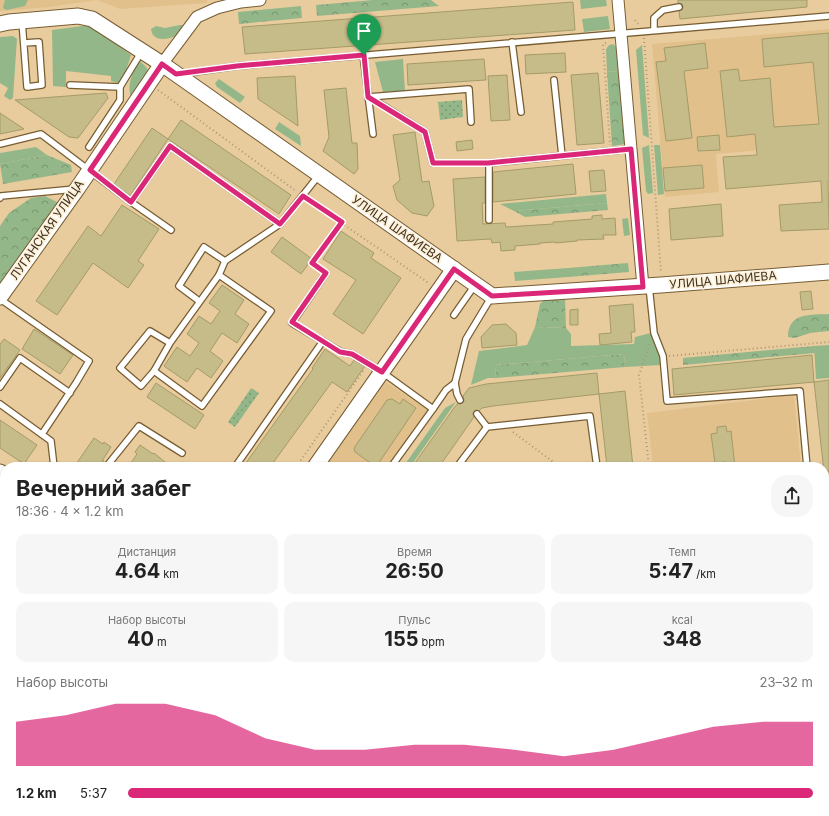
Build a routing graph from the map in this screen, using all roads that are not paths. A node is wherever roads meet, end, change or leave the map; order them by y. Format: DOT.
graph roads {
  1 [pos="260,0"];
  2 [pos="618,0"];
  3 [pos="217,4"];
  4 [pos="679,7"];
  5 [pos="829,16"];
  6 [pos="8,22"];
  7 [pos="654,30"];
  8 [pos="620,33"];
  9 [pos="512,42"];
  10 [pos="24,43"];
  11 [pos="142,51"];
  12 [pos="364,55"];
  13 [pos="162,64"];
  14 [pos="176,74"];
  15 [pos="554,80"];
  16 [pos="70,85"];
  17 [pos="120,87"];
  18 [pos="368,97"];
  19 [pos="521,112"];
  20 [pos="471,122"];
  21 [pos="372,134"];
  22 [pos="0,144"];
  23 [pos="90,147"];
  24 [pos="631,149"];
  25 [pos="562,156"];
  26 [pos="433,163"];
  27 [pos="90,170"];
  28 [pos="320,175"];
  29 [pos="77,189"];
  30 [pos="0,198"];
  31 [pos="131,202"];
  32 [pos="489,220"];
  33 [pos="280,224"];
  34 [pos="171,230"];
  35 [pos="225,261"];
  36 [pos="454,269"];
  37 [pos="829,272"];
  38 [pos="326,273"];
  39 [pos="219,275"];
  40 [pos="475,284"];
  41 [pos="651,286"];
  42 [pos="492,296"];
  43 [pos="0,298"];
  44 [pos="199,301"];
  45 [pos="454,315"];
  46 [pos="323,341"];
  47 [pos="170,343"];
  48 [pos="154,371"];
  49 [pos="382,372"];
  50 [pos="455,383"];
  51 [pos="0,387"];
  52 [pos="70,393"];
  53 [pos="460,400"];
  54 [pos="0,404"];
  55 [pos="433,408"];
  56 [pos="477,414"];
  57 [pos="487,426"];
  58 [pos="42,434"];
  59 [pos="182,453"];
  60 [pos="53,462"];
  61 [pos="110,462"];
  62 [pos="238,462"];
  63 [pos="319,462"];
  64 [pos="394,462"];
  65 [pos="461,462"];
  66 [pos="595,462"];
  67 [pos="807,462"];
  1 -- 3 [label="street"];
  2 -- 8 [label="street"];
  3 -- 13 [label="street"];
  4 -- 7 [label="lane"];
  5 -- 7 [label="lane"];
  6 -- 10 [label="lane"];
  6 -- 11 [label="street, УЛИЦА ШАФИЕВА"];
  7 -- 8 [label="lane"];
  8 -- 9 [label="lane"];
  8 -- 24 [label="street"];
  9 -- 12 [label="lane"];
  9 -- 19 [label="lane"];
  10 -- 10 [label="lane"];
  11 -- 13 [label="street, УЛИЦА ШАФИЕВА"];
  11 -- 17 [label="lane"];
  12 -- 14 [label="lane"];
  12 -- 18 [label="lane"];
  13 -- 14 [label="street, УЛИЦА ШАФИЕВА"];
  13 -- 27 [label="street, ЛУГАНСКАЯ УЛИЦА"];
  14 -- 28 [label="street, УЛИЦА ШАФИЕВА"];
  15 -- 25 [label="lane"];
  16 -- 17 [label="lane"];
  17 -- 23 [label="lane"];
  18 -- 20 [label="lane"];
  18 -- 21 [label="lane"];
  18 -- 26 [label="lane"];
  22 -- 27 [label="lane"];
  24 -- 25 [label="lane"];
  24 -- 41 [label="street"];
  25 -- 32 [label="lane"];
  27 -- 29 [label="street, ЛУГАНСКАЯ УЛИЦА"];
  27 -- 31 [label="lane"];
  28 -- 33 [label="lane"];
  28 -- 36 [label="street, УЛИЦА ШАФИЕВА"];
  29 -- 30 [label="lane"];
  29 -- 43 [label="street, ЛУГАНСКАЯ УЛИЦА"];
  31 -- 33 [label="lane"];
  31 -- 34 [label="lane"];
  33 -- 35 [label="lane"];
  35 -- 39 [label="lane"];
  35 -- 44 [label="lane"];
  36 -- 40 [label="street, УЛИЦА ШАФИЕВА"];
  36 -- 49 [label="street"];
  37 -- 41 [label="street, УЛИЦА ШАФИЕВА"];
  38 -- 46 [label="lane"];
  39 -- 44 [label="lane"];
  39 -- 48 [label="lane"];
  40 -- 42 [label="street, УЛИЦА ШАФИЕВА"];
  40 -- 45 [label="lane"];
  41 -- 42 [label="street, УЛИЦА ШАФИЕВА"];
  41 -- 67 [label="lane"];
  42 -- 50 [label="lane"];
  43 -- 52 [label="lane"];
  44 -- 47 [label="lane"];
  46 -- 49 [label="lane"];
  46 -- 62 [label="lane"];
  47 -- 48 [label="lane"];
  47 -- 48 [label="lane"];
  49 -- 55 [label="lane"];
  49 -- 63 [label="street"];
  50 -- 53 [label="lane"];
  50 -- 55 [label="lane"];
  51 -- 52 [label="lane"];
  52 -- 58 [label="lane"];
  54 -- 58 [label="lane"];
  55 -- 64 [label="lane"];
  56 -- 57 [label="lane"];
  57 -- 65 [label="lane"];
  57 -- 66 [label="lane"];
  58 -- 60 [label="lane"];
  59 -- 61 [label="lane"];
}
